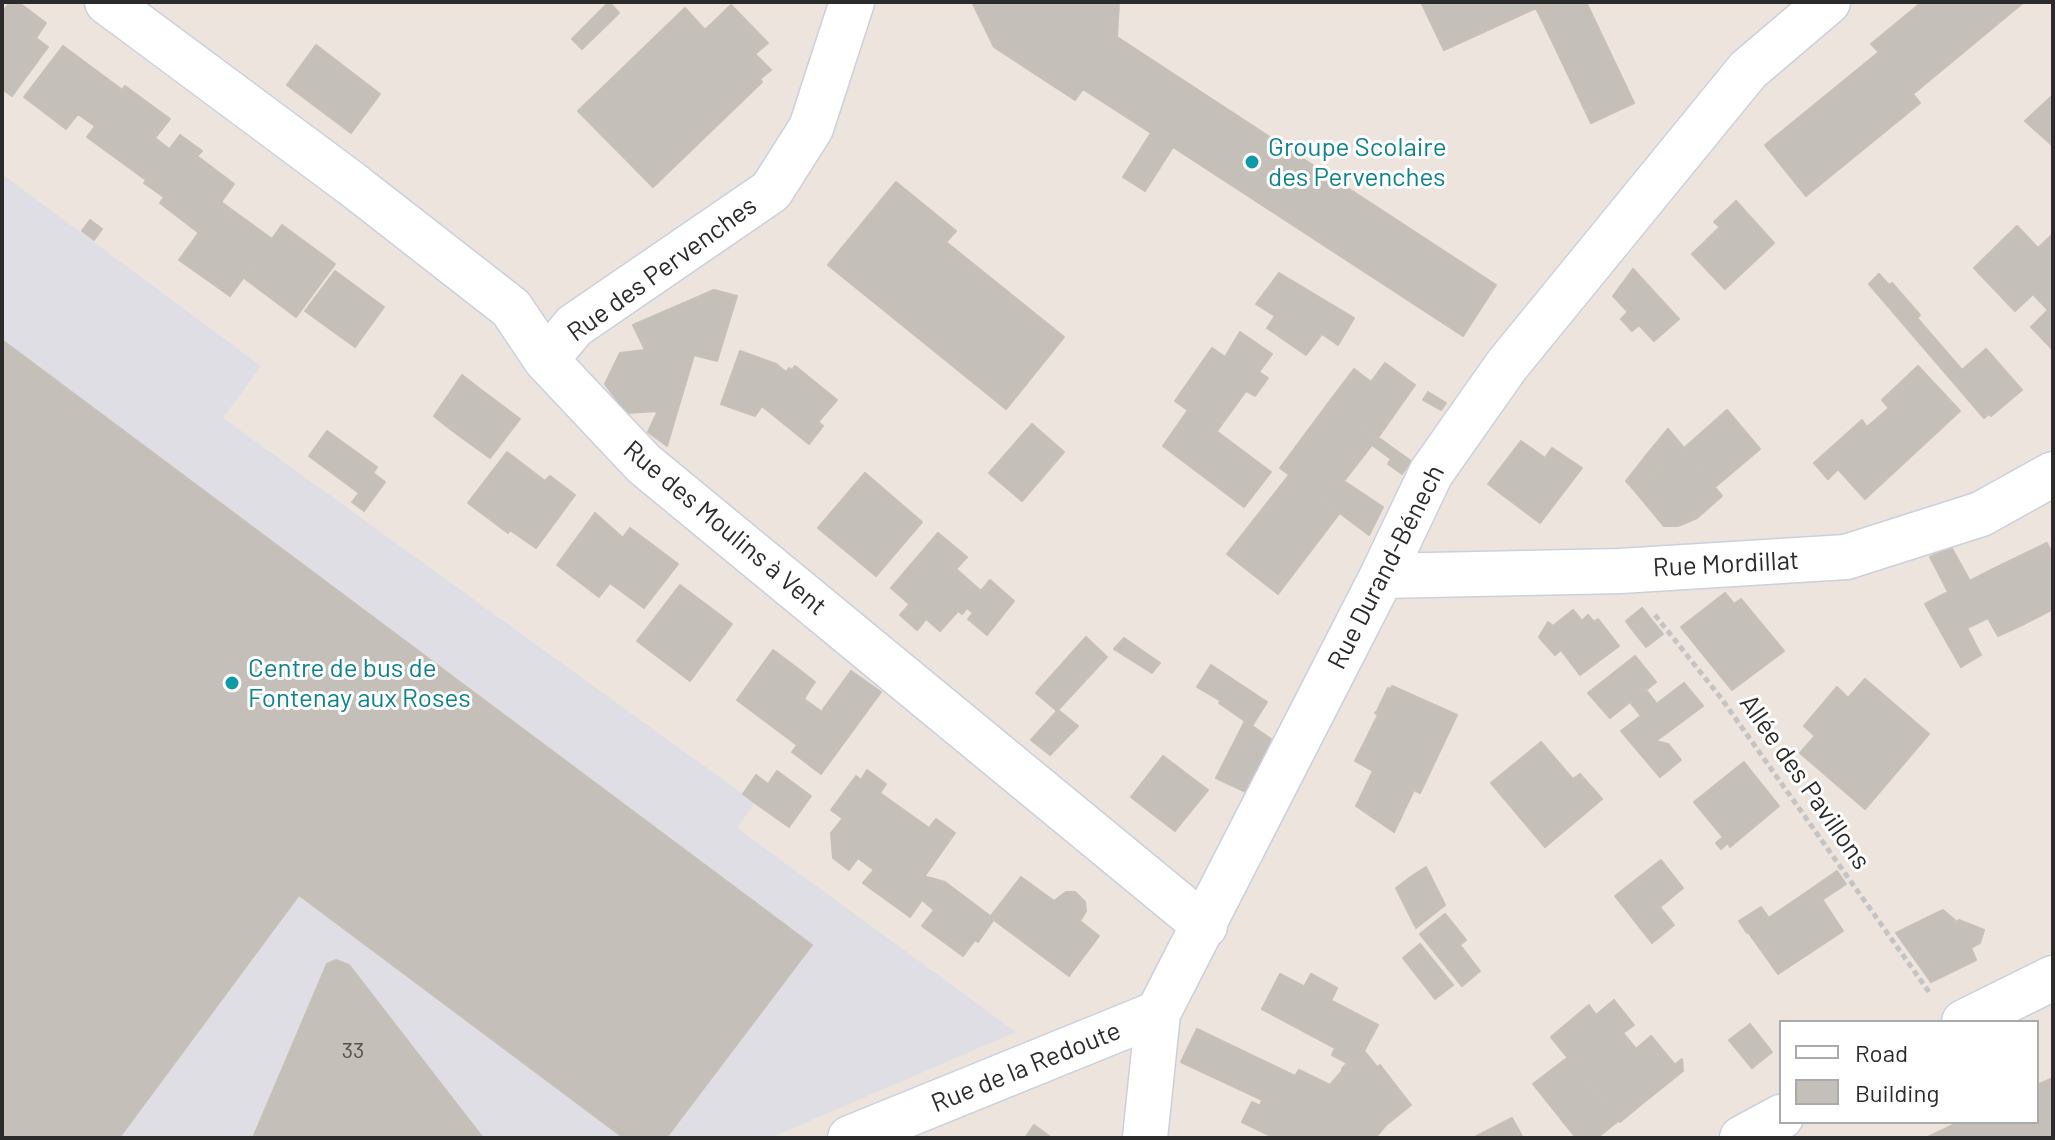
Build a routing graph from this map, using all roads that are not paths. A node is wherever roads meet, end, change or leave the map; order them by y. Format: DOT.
graph roads {
  1 [pos="107,2"];
  2 [pos="852,2"];
  3 [pos="1828,2"];
  4 [pos="546,360"];
  5 [pos="2053,474"];
  6 [pos="1382,576"];
  7 [pos="1205,926"];
  8 [pos="2053,978"];
  9 [pos="1948,1009"];
  10 [pos="1158,1013"];
  11 [pos="1779,1118"];
  12 [pos="850,1138"];
  13 [pos="1145,1138"];
  14 [pos="1742,1138"];
  1 -- 4 [label="street, Rue des Moulins à Vent"];
  2 -- 4 [label="street, Rue des Pervenches"];
  3 -- 6 [label="street, Rue Durand-Bénech"];
  4 -- 7 [label="street, Rue des Moulins à Vent"];
  5 -- 6 [label="street, Rue Mordillat"];
  6 -- 7 [label="street, Rue Durand-Bénech"];
  7 -- 10 [label="street, Rue Durand-Bénech"];
  8 -- 9 [label="street"];
  10 -- 12 [label="street, Rue de la Redoute"];
  10 -- 13 [label="street, Rue Durand-Bénech"];
  11 -- 14 [label="street"];
}
